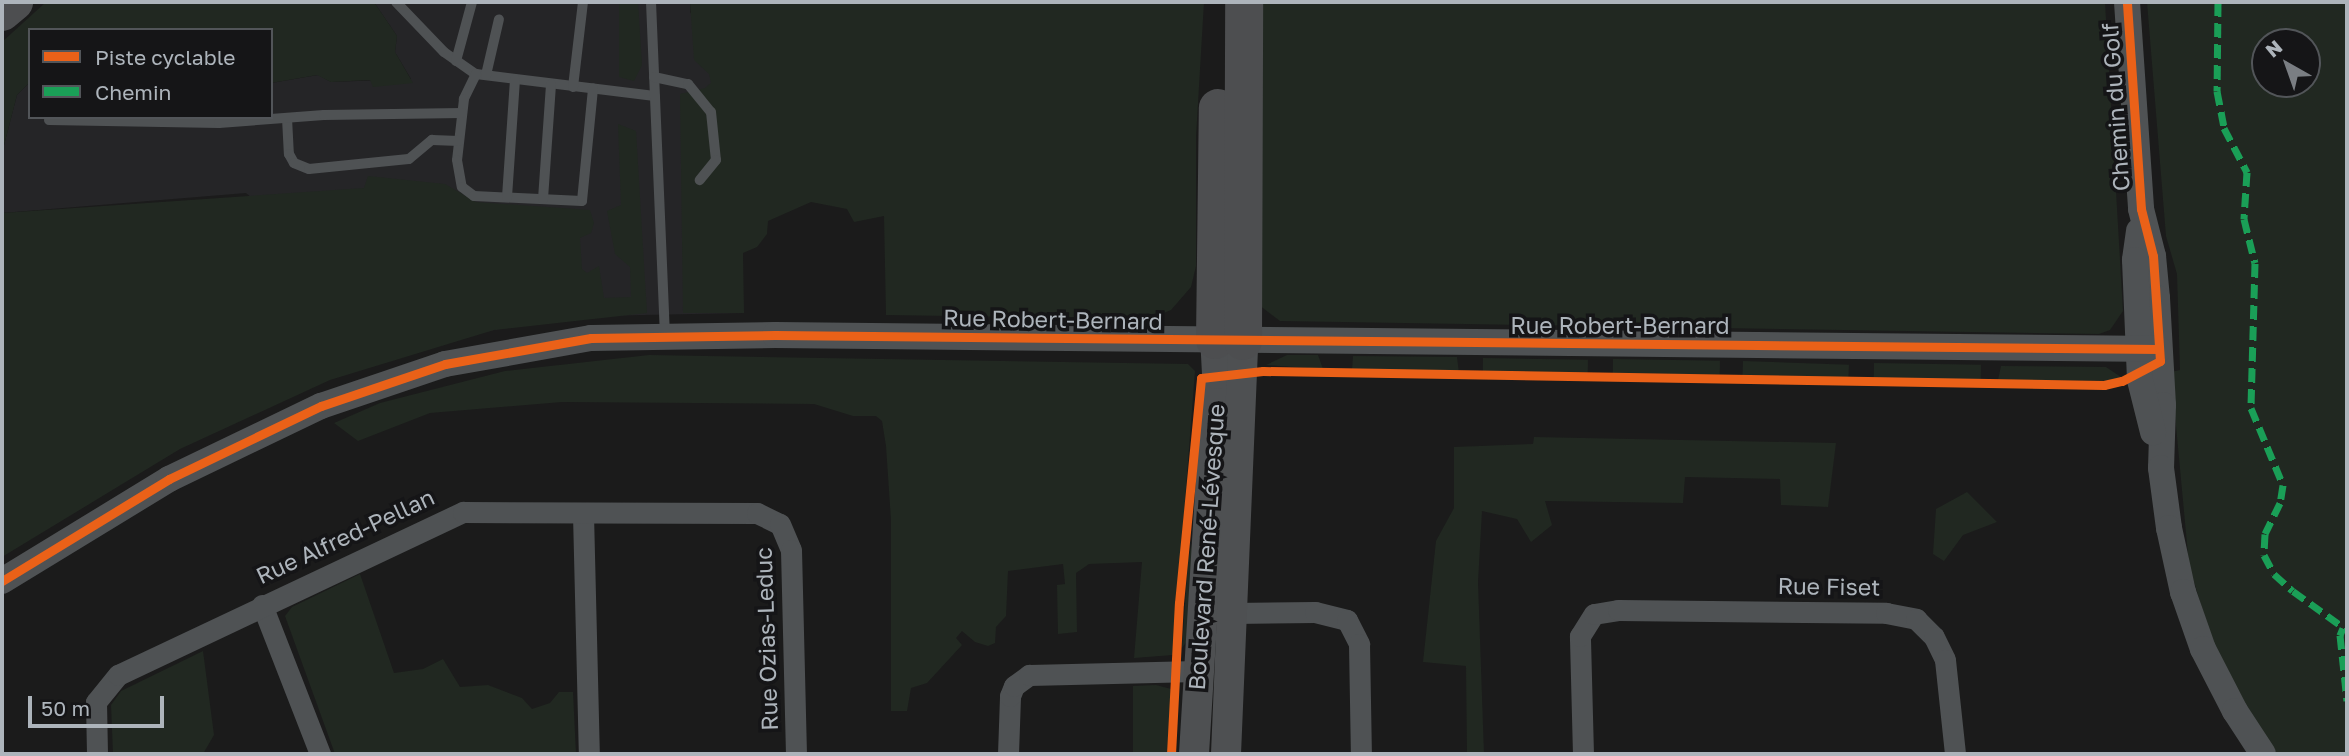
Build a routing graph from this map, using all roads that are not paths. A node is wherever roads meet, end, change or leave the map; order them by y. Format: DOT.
graph roads {
  1 [pos="14,2"];
  2 [pos="396,2"];
  3 [pos="472,2"];
  4 [pos="583,2"];
  5 [pos="651,2"];
  6 [pos="1219,2"];
  7 [pos="1244,2"];
  8 [pos="2127,2"];
  9 [pos="2,12"];
  10 [pos="499,19"];
  11 [pos="456,61"];
  12 [pos="481,75"];
  13 [pos="654,77"];
  14 [pos="515,79"];
  15 [pos="551,84"];
  16 [pos="573,87"];
  17 [pos="593,89"];
  18 [pos="655,96"];
  19 [pos="462,113"];
  20 [pos="287,118"];
  21 [pos="49,120"];
  22 [pos="459,141"];
  23 [pos="700,180"];
  24 [pos="507,197"];
  25 [pos="543,199"];
  26 [pos="665,334"];
  27 [pos="1229,340"];
  28 [pos="2149,349"];
  29 [pos="583,514"];
  30 [pos="780,524"];
  31 [pos="2,580"];
  32 [pos="262,605"];
  33 [pos="1232,612"];
  34 [pos="1197,671"];
  35 [pos="97,754"];
  36 [pos="320,754"];
  37 [pos="589,754"];
  38 [pos="796,754"];
  39 [pos="1008,754"];
  40 [pos="1194,754"];
  41 [pos="1226,754"];
  42 [pos="1361,754"];
  43 [pos="1583,754"];
  44 [pos="1955,754"];
  45 [pos="2263,754"];
  1 -- 9 [label="highway"];
  2 -- 11 [label="lane"];
  3 -- 11 [label="lane"];
  4 -- 16 [label="lane"];
  5 -- 13 [label="lane"];
  6 -- 27 [label="highway"];
  7 -- 27 [label="highway"];
  8 -- 28 [label="street, Chemin du Golf"];
  10 -- 12 [label="lane"];
  11 -- 12 [label="lane"];
  12 -- 14 [label="lane"];
  12 -- 19 [label="lane"];
  13 -- 18 [label="lane"];
  13 -- 23 [label="lane"];
  14 -- 15 [label="lane"];
  14 -- 24 [label="lane"];
  15 -- 16 [label="lane"];
  15 -- 25 [label="lane"];
  16 -- 17 [label="lane"];
  17 -- 18 [label="lane"];
  17 -- 25 [label="lane"];
  18 -- 26 [label="lane"];
  19 -- 20 [label="lane"];
  19 -- 22 [label="lane"];
  20 -- 21 [label="lane"];
  20 -- 22 [label="lane"];
  22 -- 24 [label="lane"];
  24 -- 25 [label="lane"];
  26 -- 27 [label="street, Rue Robert-Bernard"];
  26 -- 31 [label="street, Rue Robert-Bernard"];
  27 -- 28 [label="street, Rue Robert-Bernard"];
  27 -- 33 [label="main road, Boulevard René-Lévesque"];
  27 -- 34 [label="main road, Boulevard René-Lévesque"];
  28 -- 45 [label="street, Chemin du Golf"];
  29 -- 30 [label="street, Rue Alfred-Pellan"];
  29 -- 32 [label="street, Rue Alfred-Pellan"];
  29 -- 37 [label="street"];
  30 -- 38 [label="street, Rue Ozias-Leduc"];
  32 -- 35 [label="street, Rue Alfred-Pellan"];
  32 -- 36 [label="street"];
  33 -- 41 [label="main road, Boulevard René-Lévesque"];
  33 -- 42 [label="street"];
  34 -- 39 [label="street"];
  34 -- 40 [label="main road, Boulevard René-Lévesque"];
  43 -- 44 [label="street, Rue Fiset"];
}
